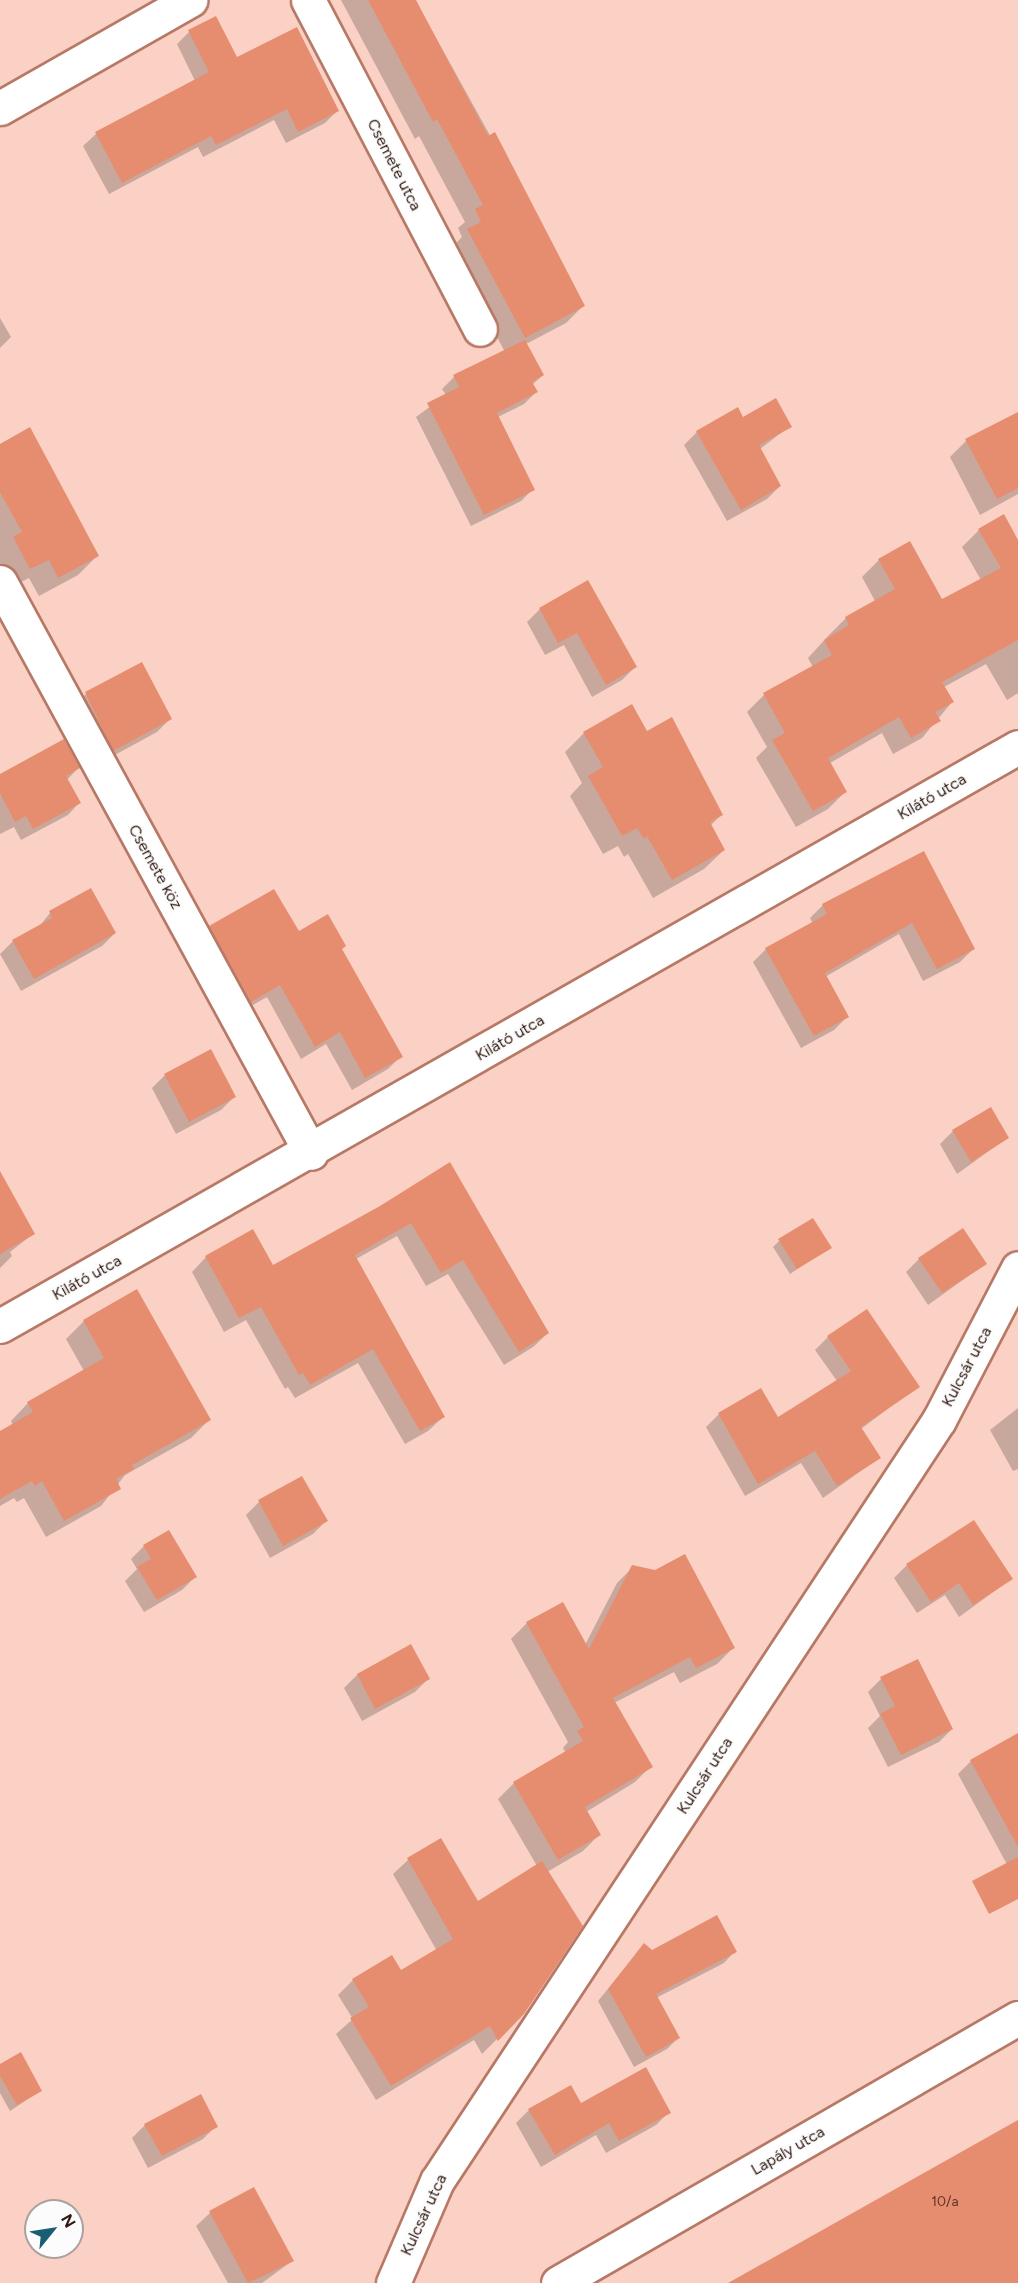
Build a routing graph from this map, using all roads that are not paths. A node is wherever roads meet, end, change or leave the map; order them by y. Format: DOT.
graph roads {
  1 [pos="190,0"];
  2 [pos="308,0"];
  3 [pos="0,108"];
  4 [pos="480,329"];
  5 [pos="0,582"];
  6 [pos="1018,747"];
  7 [pos="311,1153"];
  8 [pos="1018,1268"];
  9 [pos="0,1326"];
  10 [pos="1018,2018"];
  11 [pos="393,2283"];
  12 [pos="558,2283"];
  1 -- 3 [label="street"];
  2 -- 4 [label="street, Csemete utca"];
  5 -- 7 [label="street, Csemete köz"];
  6 -- 7 [label="street, Kilátó utca"];
  7 -- 9 [label="street, Kilátó utca"];
  8 -- 11 [label="street, Kulcsár utca"];
  10 -- 12 [label="street, Lapály utca"];
}
